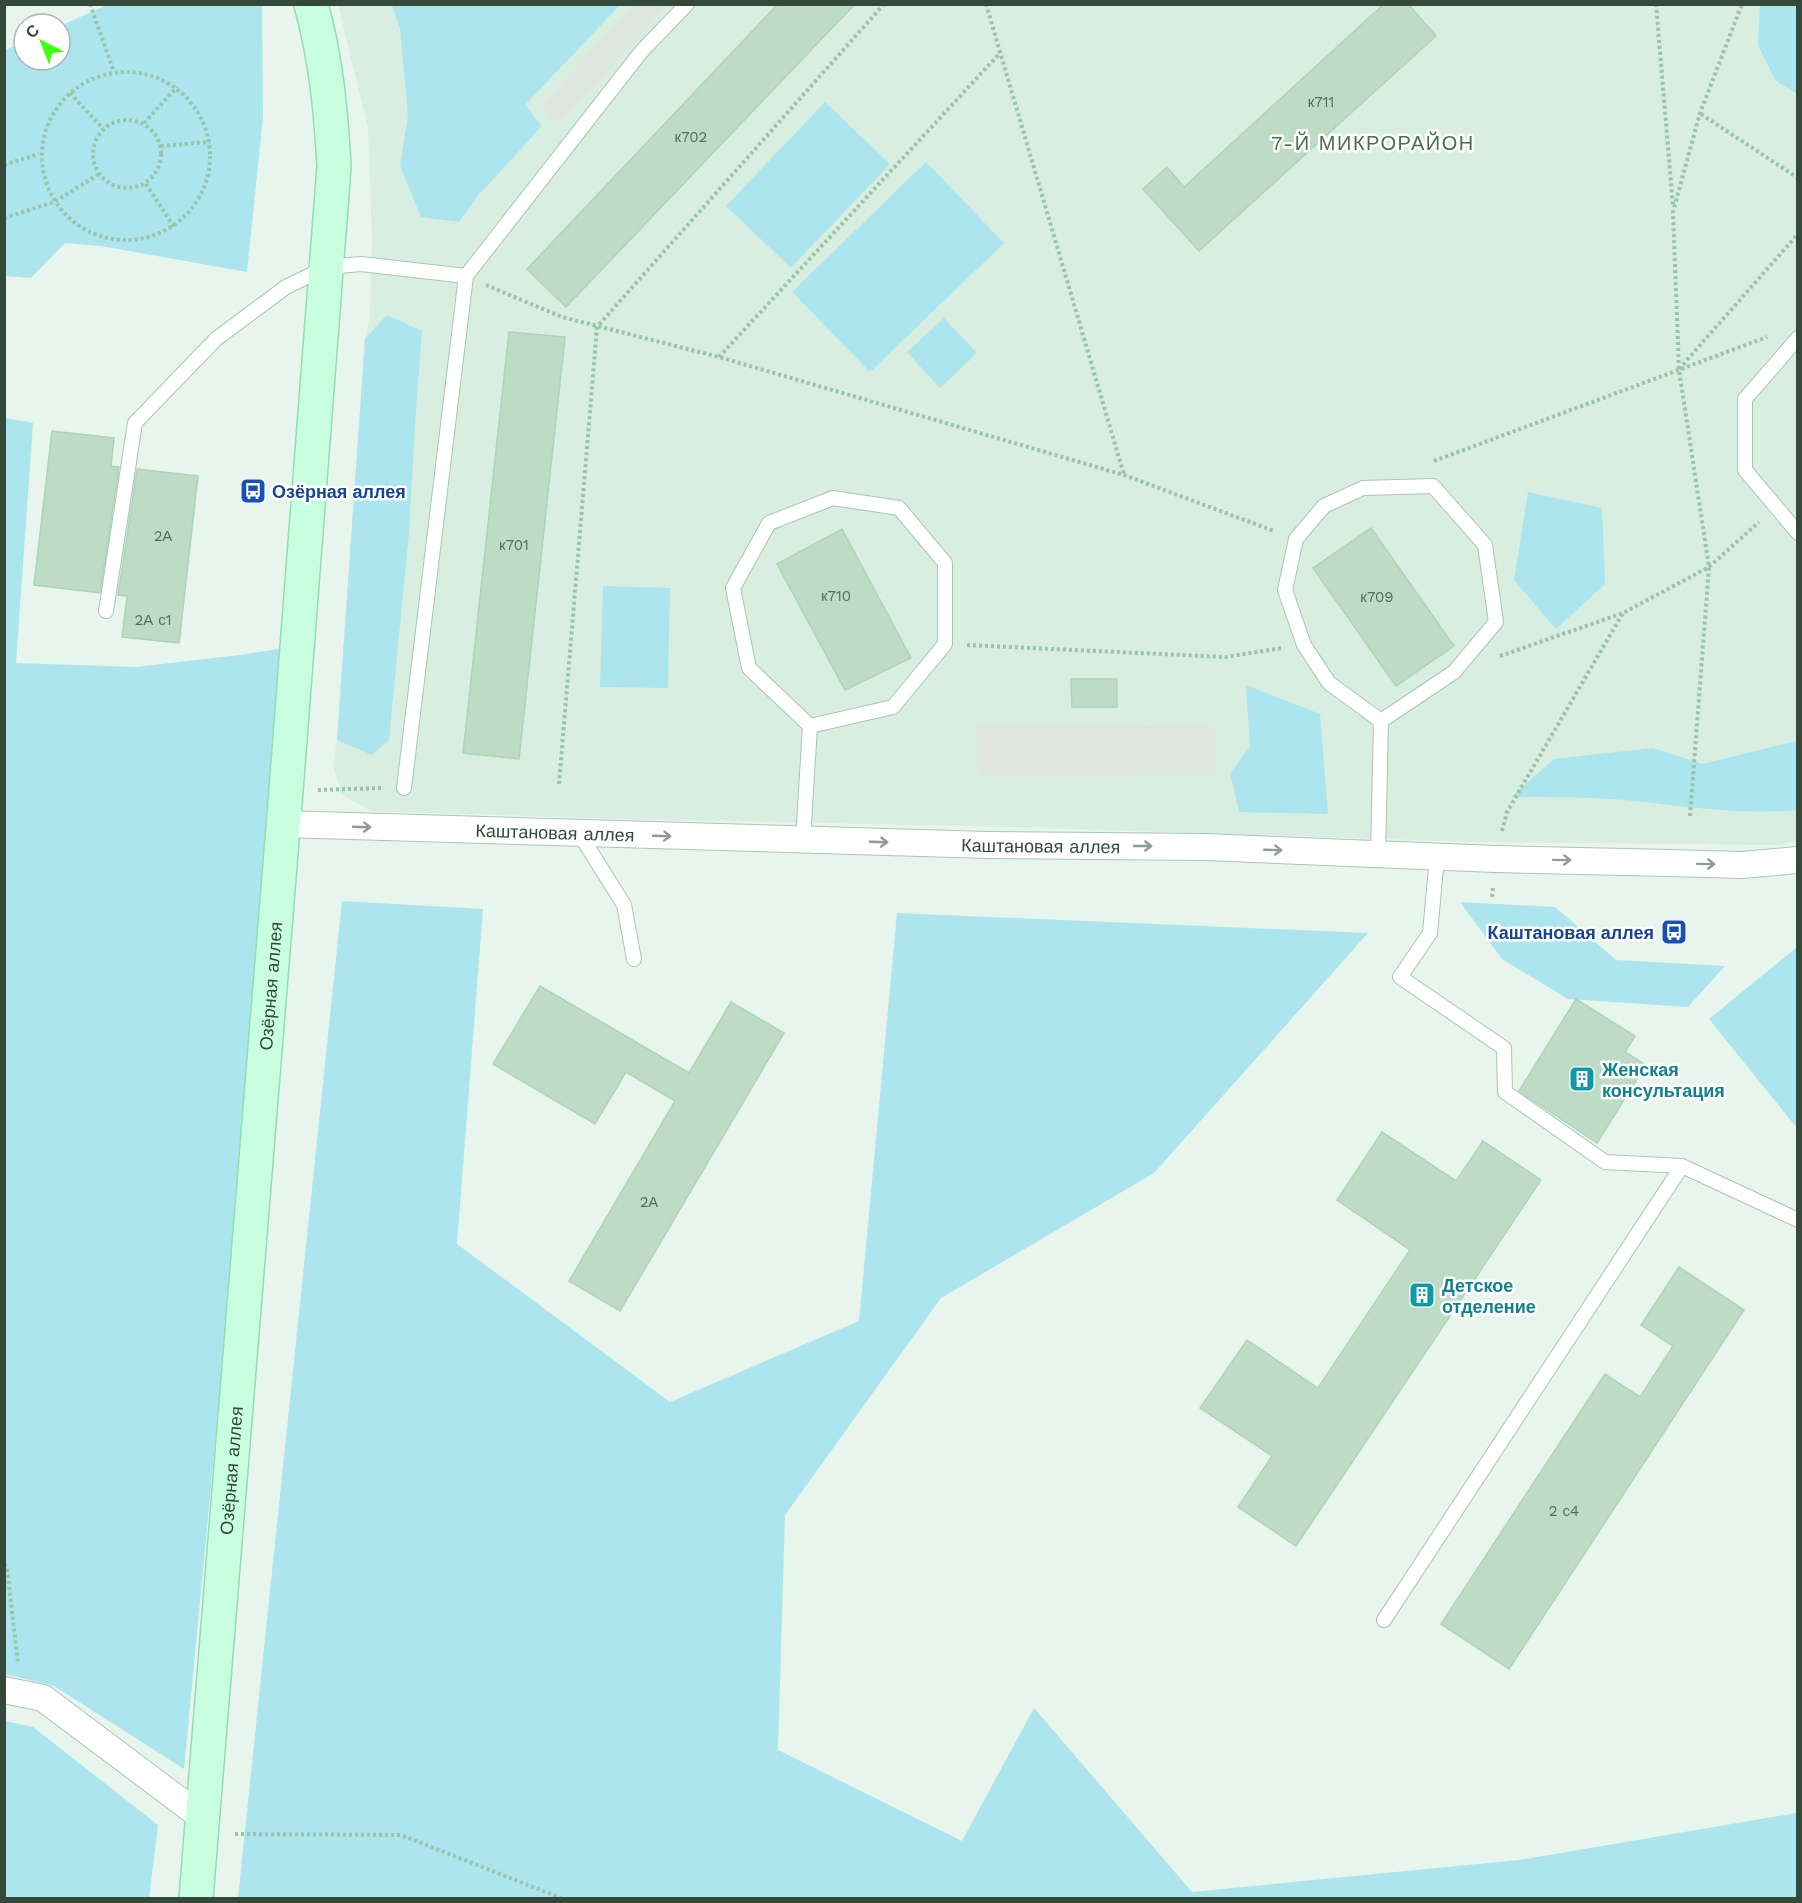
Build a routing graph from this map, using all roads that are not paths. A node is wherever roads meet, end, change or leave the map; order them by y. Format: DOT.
graph roads {
  1 [pos="311,4"];
  2 [pos="687,4"];
  3 [pos="327,267"];
  4 [pos="466,276"];
  5 [pos="1797,339"];
  6 [pos="1797,533"];
  7 [pos="106,611"];
  8 [pos="1381,721"];
  9 [pos="810,726"];
  10 [pos="404,788"];
  11 [pos="283,824"];
  12 [pos="579,833"];
  13 [pos="803,840"];
  14 [pos="1378,855"];
  15 [pos="1437,857"];
  16 [pos="1797,860"];
  17 [pos="634,959"];
  18 [pos="1682,1166"];
  19 [pos="1797,1220"];
  20 [pos="1384,1620"];
  21 [pos="13,1692"];
  22 [pos="203,1818"];
  23 [pos="196,1899"];
  1 -- 3 [label="street, Озёрная аллея"];
  2 -- 4 [label="lane"];
  3 -- 4 [label="lane"];
  3 -- 7 [label="lane"];
  3 -- 11 [label="street, Озёрная аллея"];
  4 -- 10 [label="lane"];
  5 -- 6 [label="lane"];
  8 -- 8 [label="lane"];
  8 -- 14 [label="lane"];
  9 -- 9 [label="lane"];
  9 -- 13 [label="lane"];
  11 -- 12 [label="street, Каштановая аллея, one-way"];
  11 -- 22 [label="street, Озёрная аллея"];
  12 -- 13 [label="street, Каштановая аллея, one-way"];
  12 -- 17 [label="lane"];
  13 -- 14 [label="street, Каштановая аллея, one-way"];
  14 -- 15 [label="street, Каштановая аллея"];
  15 -- 16 [label="street, Каштановая аллея, one-way"];
  15 -- 18 [label="lane"];
  18 -- 19 [label="lane"];
  18 -- 20 [label="lane"];
  21 -- 22 [label="street"];
  22 -- 23 [label="street, Озёрная аллея"];
}
